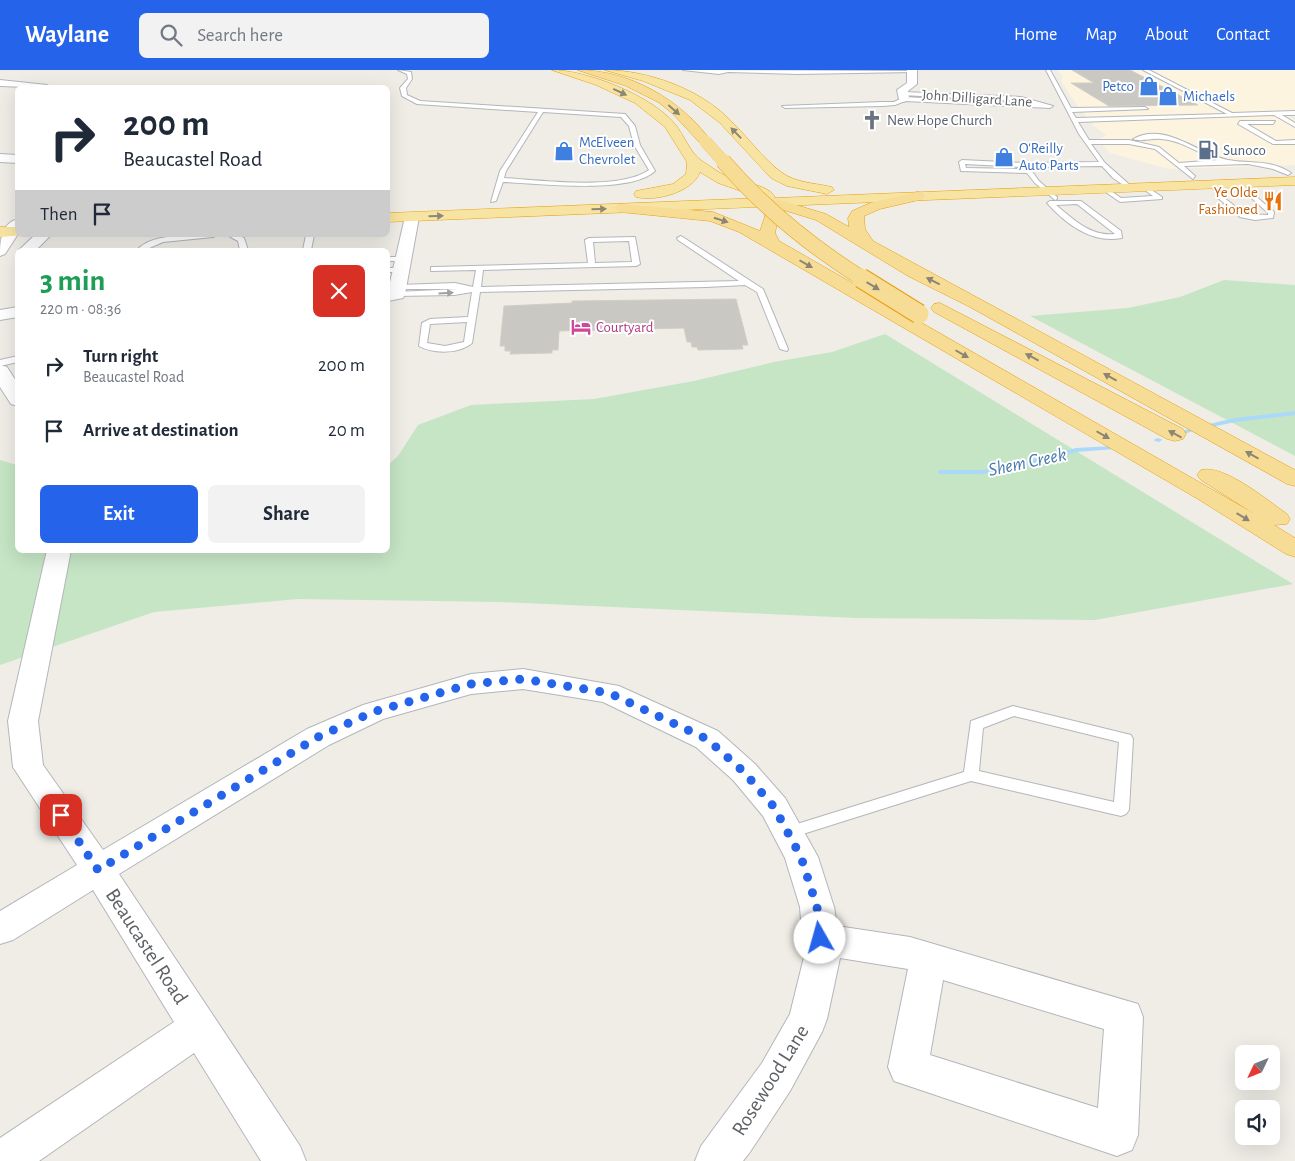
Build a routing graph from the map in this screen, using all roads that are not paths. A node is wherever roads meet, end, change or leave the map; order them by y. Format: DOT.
graph roads {
  1 [pos="400,70"];
  2 [pos="557,70"];
  3 [pos="582,70"];
  4 [pos="609,70"];
  5 [pos="685,70"];
  6 [pos="1048,70"];
  7 [pos="1145,70"];
  8 [pos="1165,70"];
  9 [pos="730,71"];
  10 [pos="912,71"];
  11 [pos="0,83"];
  12 [pos="19,85"];
  13 [pos="904,96"];
  14 [pos="785,106"];
  15 [pos="1218,107"];
  16 [pos="1150,108"];
  17 [pos="1198,108"];
  18 [pos="1070,109"];
  19 [pos="540,112"];
  20 [pos="1274,113"];
  21 [pos="1295,113"];
  22 [pos="1232,114"];
  23 [pos="1076,120"];
  24 [pos="1288,121"];
  25 [pos="706,123"];
  26 [pos="1295,125"];
  27 [pos="722,140"];
  28 [pos="1086,142"];
  29 [pos="1129,142"];
  30 [pos="1295,142"];
  31 [pos="0,158"];
  32 [pos="15,159"];
  33 [pos="694,162"];
  34 [pos="1229,162"];
  35 [pos="1102,164"];
  36 [pos="1025,165"];
  37 [pos="1178,165"];
  38 [pos="769,169"];
  39 [pos="1293,176"];
  40 [pos="1193,177"];
  41 [pos="500,180"];
  42 [pos="1037,181"];
  43 [pos="1238,183"];
  44 [pos="1130,184"];
  45 [pos="1212,184"];
  46 [pos="1103,188"];
  47 [pos="827,190"];
  48 [pos="918,196"];
  49 [pos="767,197"];
  50 [pos="493,201"];
  51 [pos="624,202"];
  52 [pos="1061,202"];
  53 [pos="390,205"];
  54 [pos="412,216"];
  55 [pos="15,218"];
  56 [pos="390,218"];
  57 [pos="0,219"];
  58 [pos="11,230"];
  59 [pos="42,237"];
  60 [pos="196,237"];
  61 [pos="235,237"];
  62 [pos="681,238"];
  63 [pos="866,242"];
  64 [pos="773,244"];
  65 [pos="29,248"];
  66 [pos="142,248"];
  67 [pos="244,248"];
  68 [pos="0,251"];
  69 [pos="592,265"];
  70 [pos="398,266"];
  71 [pos="480,268"];
  72 [pos="434,269"];
  73 [pos="748,282"];
  74 [pos="476,289"];
  75 [pos="395,292"];
  76 [pos="15,312"];
  77 [pos="0,315"];
  78 [pos="472,319"];
  79 [pos="784,349"];
  80 [pos="15,360"];
  81 [pos="0,363"];
  82 [pos="0,371"];
  83 [pos="15,395"];
  84 [pos="1295,479"];
  85 [pos="1295,498"];
  86 [pos="1295,530"];
  87 [pos="1295,549"];
  88 [pos="58,553"];
  89 [pos="971,775"];
  90 [pos="787,833"];
  91 [pos="98,870"];
  92 [pos="0,929"];
  93 [pos="820,938"];
  94 [pos="928,959"];
  95 [pos="199,1027"];
  96 [pos="3,1161"];
  97 [pos="285,1161"];
  98 [pos="716,1161"];
  1 -- 19 [label="lane"];
  2 -- 33 [label="highway, one-way"];
  3 -- 86 [label="highway, one-way, bridge"];
  4 -- 25 [label="highway"];
  38 -- 4 [label="highway, one-way"];
  5 -- 9 [label="lane"];
  6 -- 18 [label="lane"];
  7 -- 8 [label="lane"];
  7 -- 15 [label="lane"];
  9 -- 10 [label="lane"];
  10 -- 13 [label="street"];
  11 -- 12 [label="street"];
  13 -- 14 [label="lane, John Dilligard Lane"];
  13 -- 18 [label="lane, John Dilligard Lane"];
  15 -- 17 [label="lane"];
  15 -- 22 [label="lane"];
  16 -- 18 [label="lane, John Dilligard Lane"];
  18 -- 23 [label="lane"];
  19 -- 41 [label="lane"];
  19 -- 41 [label="lane"];
  20 -- 21 [label="lane"];
  20 -- 22 [label="lane"];
  20 -- 24 [label="lane"];
  22 -- 23 [label="lane"];
  23 -- 28 [label="lane"];
  24 -- 26 [label="lane"];
  24 -- 30 [label="lane"];
  85 -- 27 [label="highway, one-way"];
  28 -- 29 [label="lane"];
  28 -- 35 [label="lane"];
  29 -- 34 [label="lane"];
  29 -- 37 [label="lane"];
  31 -- 32 [label="street"];
  33 -- 49 [label="highway"];
  33 -- 51 [label="highway"];
  34 -- 37 [label="lane"];
  34 -- 39 [label="lane"];
  35 -- 36 [label="lane"];
  35 -- 44 [label="lane"];
  36 -- 42 [label="lane"];
  36 -- 42 [label="lane"];
  37 -- 40 [label="lane"];
  38 -- 47 [label="highway"];
  38 -- 49 [label="highway"];
  39 -- 40 [label="highway"];
  39 -- 43 [label="highway"];
  40 -- 44 [label="highway"];
  41 -- 50 [label="lane"];
  42 -- 44 [label="highway"];
  42 -- 46 [label="highway"];
  42 -- 47 [label="highway"];
  42 -- 48 [label="highway"];
  42 -- 52 [label="lane"];
  43 -- 45 [label="highway"];
  43 -- 45 [label="lane"];
  44 -- 45 [label="highway"];
  44 -- 46 [label="highway"];
  44 -- 46 [label="lane"];
  47 -- 49 [label="highway"];
  48 -- 49 [label="highway"];
  48 -- 63 [label="highway"];
  49 -- 51 [label="highway"];
  49 -- 63 [label="highway"];
  49 -- 64 [label="highway"];
  50 -- 51 [label="highway"];
  50 -- 53 [label="highway"];
  54 -- 51 [label="highway, one-way"];
  51 -- 64 [label="highway, one-way"];
  52 -- 52 [label="lane"];
  54 -- 56 [label="highway"];
  54 -- 70 [label="street"];
  55 -- 57 [label="highway"];
  58 -- 68 [label="street"];
  59 -- 65 [label="street"];
  60 -- 66 [label="lane"];
  61 -- 67 [label="lane"];
  62 -- 73 [label="lane"];
  84 -- 63 [label="highway, one-way"];
  64 -- 87 [label="highway, one-way"];
  69 -- 69 [label="lane"];
  69 -- 71 [label="lane"];
  70 -- 75 [label="street"];
  71 -- 72 [label="lane"];
  71 -- 74 [label="lane"];
  73 -- 74 [label="lane"];
  73 -- 79 [label="lane"];
  74 -- 75 [label="lane"];
  74 -- 78 [label="lane"];
  76 -- 77 [label="street"];
  78 -- 78 [label="lane"];
  80 -- 81 [label="lane"];
  82 -- 83 [label="street"];
  88 -- 91 [label="street, Beaucastel Road"];
  89 -- 89 [label="lane"];
  89 -- 90 [label="lane"];
  90 -- 91 [label="street, Rosewood Lane"];
  90 -- 93 [label="street, Rosewood Lane"];
  91 -- 92 [label="street, Rosewood Lane"];
  91 -- 95 [label="street, Beaucastel Road"];
  93 -- 94 [label="street"];
  93 -- 98 [label="street, Rosewood Lane"];
  94 -- 94 [label="street"];
  95 -- 96 [label="street"];
  95 -- 97 [label="street, Beaucastel Road"];
}
